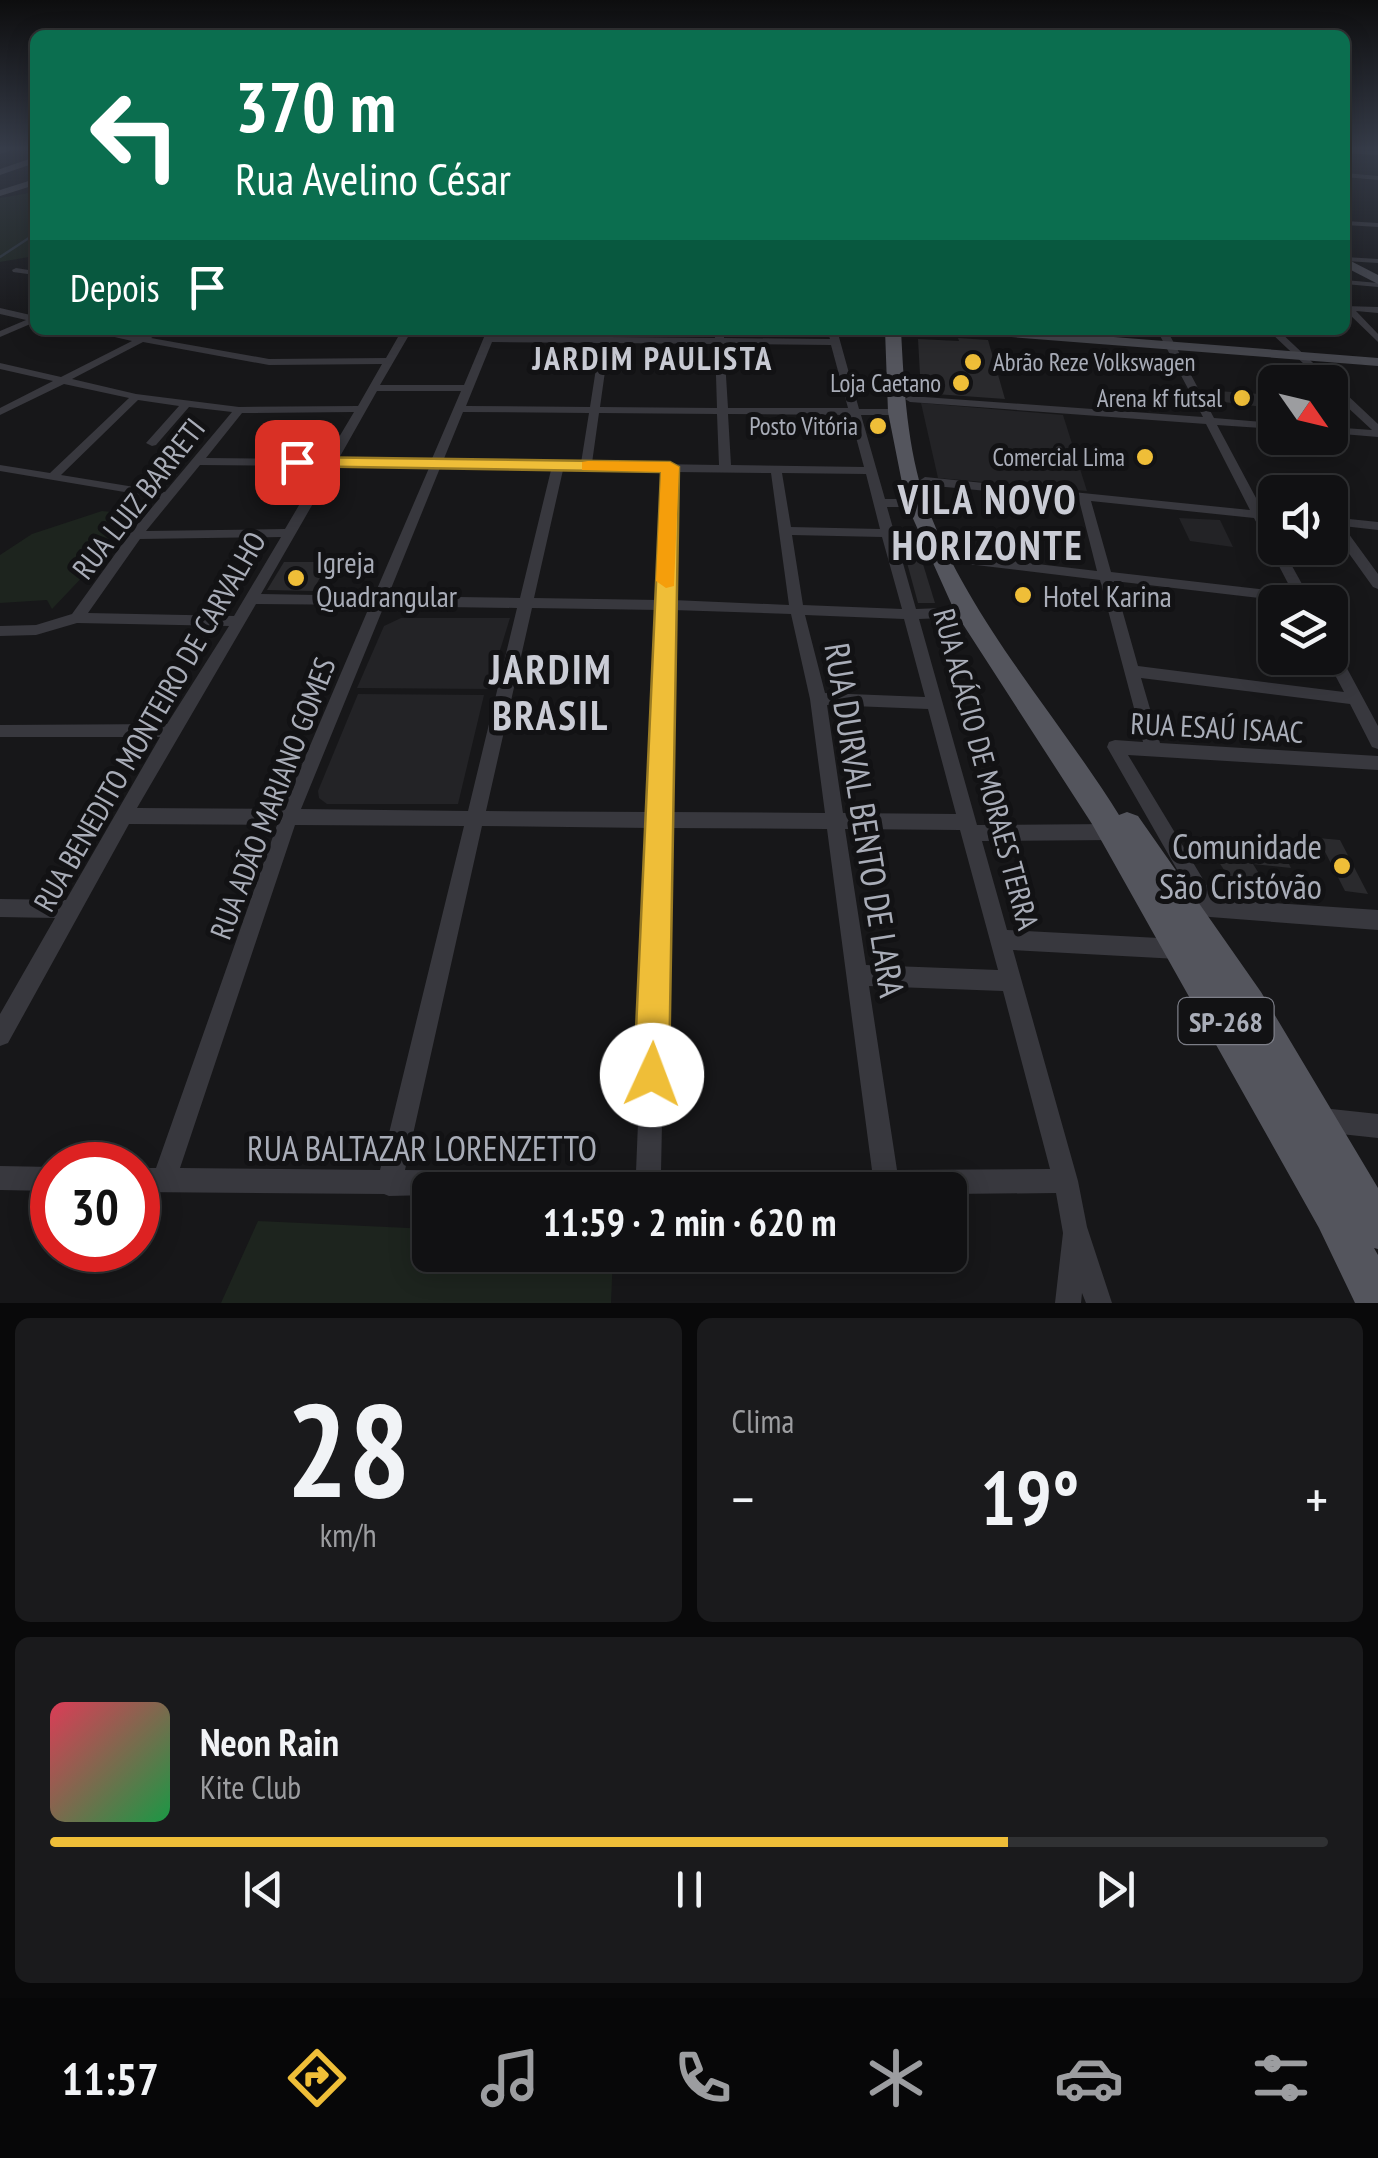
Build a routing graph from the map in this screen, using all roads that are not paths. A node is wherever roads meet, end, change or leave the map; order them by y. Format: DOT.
graph roads {
  1 [pos="1350,224"];
  2 [pos="1378,225"];
  3 [pos="1350,259"];
  4 [pos="1378,261"];
  5 [pos="1350,262"];
  6 [pos="16,270"];
  7 [pos="30,272"];
  8 [pos="1378,280"];
  9 [pos="1350,282"];
  10 [pos="1350,308"];
  11 [pos="1378,310"];
  12 [pos="0,311"];
  13 [pos="1350,312"];
  14 [pos="30,318"];
  15 [pos="30,321"];
  16 [pos="0,334"];
  17 [pos="112,335"];
  18 [pos="151,335"];
  19 [pos="403,335"];
  20 [pos="491,335"];
  21 [pos="606,335"];
  22 [pos="719,335"];
  23 [pos="894,335"];
  24 [pos="902,335"];
  25 [pos="1077,335"];
  26 [pos="1165,335"];
  27 [pos="1278,335"];
  28 [pos="834,336"];
  29 [pos="1378,339"];
  30 [pos="140,341"];
  31 [pos="1170,345"];
  32 [pos="1299,355"];
  33 [pos="388,361"];
  34 [pos="1378,362"];
  35 [pos="1309,365"];
  36 [pos="0,366"];
  37 [pos="20,370"];
  38 [pos="64,380"];
  39 [pos="0,381"];
  40 [pos="373,388"];
  41 [pos="466,388"];
  42 [pos="136,396"];
  43 [pos="187,403"];
  44 [pos="1348,403"];
  45 [pos="904,406"];
  46 [pos="361,409"];
  47 [pos="239,410"];
  48 [pos="460,410"];
  49 [pos="2,412"];
  50 [pos="592,412"];
  51 [pos="722,413"];
  52 [pos="855,413"];
  53 [pos="1210,421"];
  54 [pos="1258,425"];
  55 [pos="1348,431"];
  56 [pos="1378,432"];
  57 [pos="152,443"];
  58 [pos="196,461"];
  59 [pos="330,462"];
  60 [pos="558,465"];
  61 [pos="436,466"];
  62 [pos="586,466"];
  63 [pos="670,467"];
  64 [pos="0,468"];
  65 [pos="726,468"];
  66 [pos="776,469"];
  67 [pos="871,471"];
  68 [pos="54,475"];
  69 [pos="920,492"];
  70 [pos="168,496"];
  71 [pos="1084,497"];
  72 [pos="880,504"];
  73 [pos="1258,512"];
  74 [pos="1258,514"];
  75 [pos="1348,523"];
  76 [pos="1378,526"];
  77 [pos="785,531"];
  78 [pos="289,533"];
  79 [pos="888,533"];
  80 [pos="136,536"];
  81 [pos="1348,544"];
  82 [pos="958,560"];
  83 [pos="1104,574"];
  84 [pos="1378,584"];
  85 [pos="1258,595"];
  86 [pos="252,599"];
  87 [pos="378,601"];
  88 [pos="525,603"];
  89 [pos="666,604"];
  90 [pos="797,610"];
  91 [pos="966,612"];
  92 [pos="910,614"];
  93 [pos="77,618"];
  94 [pos="239,620"];
  95 [pos="0,631"];
  96 [pos="1132,671"];
  97 [pos="1344,675"];
  98 [pos="1356,698"];
  99 [pos="818,699"];
  100 [pos="934,703"];
  101 [pos="172,730"];
  102 [pos="0,731"];
  103 [pos="1378,742"];
  104 [pos="1153,750"];
  105 [pos="1378,763"];
  106 [pos="125,816"];
  107 [pos="474,816"];
  108 [pos="288,818"];
  109 [pos="659,819"];
  110 [pos="835,822"];
  111 [pos="969,827"];
  112 [pos="1114,832"];
  113 [pos="1196,907"];
  114 [pos="0,908"];
  115 [pos="73,910"];
  116 [pos="1378,920"];
  117 [pos="999,938"];
  118 [pos="1182,949"];
  119 [pos="857,976"];
  120 [pos="1011,981"];
  121 [pos="0,1036"];
  122 [pos="1299,1118"];
  123 [pos="1378,1126"];
  124 [pos="160,1154"];
  125 [pos="648,1172"];
  126 [pos="885,1172"];
  127 [pos="0,1178"];
  128 [pos="30,1179"];
  129 [pos="160,1180"];
  130 [pos="1066,1181"];
  131 [pos="967,1182"];
  132 [pos="389,1184"];
  133 [pos="412,1184"];
  134 [pos="1074,1227"];
  135 [pos="1378,1228"];
  136 [pos="1378,1302"];
  137 [pos="1068,1303"];
  138 [pos="1099,1303"];
  1 -- 2 [label="street"];
  3 -- 4 [label="street"];
  5 -- 8 [label="street"];
  6 -- 7 [label="street"];
  8 -- 9 [label="street"];
  10 -- 11 [label="street"];
  12 -- 14 [label="street"];
  13 -- 29 [label="street"];
  15 -- 16 [label="street"];
  17 -- 30 [label="street"];
  18 -- 30 [label="street"];
  19 -- 33 [label="street, RUA BENEDITO MONTEIRO DE CARVALHO"];
  20 -- 41 [label="street, RUA ADÃO MARIANO GOMES"];
  21 -- 22 [label="street"];
  21 -- 50 [label="street"];
  22 -- 28 [label="street"];
  22 -- 51 [label="street"];
  23 -- 45 [label="main road, SP-268"];
  24 -- 45 [label="main road, SP-268"];
  25 -- 31 [label="street"];
  26 -- 31 [label="street"];
  27 -- 32 [label="street"];
  28 -- 52 [label="street, RUA ACÁCIO DE MORAES TERRA"];
  30 -- 33 [label="street"];
  30 -- 38 [label="street"];
  31 -- 32 [label="street"];
  31 -- 53 [label="street"];
  32 -- 34 [label="street"];
  32 -- 35 [label="street"];
  33 -- 40 [label="street, RUA BENEDITO MONTEIRO DE CARVALHO"];
  36 -- 37 [label="street"];
  37 -- 38 [label="street"];
  37 -- 39 [label="street"];
  38 -- 42 [label="street"];
  38 -- 49 [label="street"];
  40 -- 41 [label="street"];
  40 -- 46 [label="street, RUA BENEDITO MONTEIRO DE CARVALHO"];
  41 -- 48 [label="street, RUA ADÃO MARIANO GOMES"];
  42 -- 43 [label="street"];
  42 -- 68 [label="street"];
  43 -- 47 [label="street"];
  43 -- 57 [label="street"];
  44 -- 56 [label="street"];
  45 -- 52 [label="street"];
  45 -- 53 [label="street"];
  45 -- 69 [label="main road, SP-268"];
  46 -- 47 [label="street"];
  46 -- 59 [label="street, RUA BENEDITO MONTEIRO DE CARVALHO"];
  47 -- 58 [label="street, RUA LUIZ BARRETI"];
  48 -- 50 [label="street"];
  48 -- 61 [label="street, RUA ADÃO MARIANO GOMES"];
  50 -- 51 [label="street"];
  50 -- 62 [label="street"];
  51 -- 52 [label="street"];
  51 -- 65 [label="street"];
  52 -- 67 [label="street, RUA ACÁCIO DE MORAES TERRA"];
  53 -- 54 [label="street"];
  53 -- 73 [label="street"];
  55 -- 56 [label="street"];
  58 -- 59 [label="street"];
  58 -- 70 [label="street, RUA LUIZ BARRETI"];
  59 -- 61 [label="street"];
  59 -- 78 [label="street, RUA BENEDITO MONTEIRO DE CARVALHO"];
  60 -- 61 [label="street"];
  60 -- 62 [label="street"];
  60 -- 88 [label="street"];
  61 -- 87 [label="street, RUA ADÃO MARIANO GOMES"];
  62 -- 63 [label="street"];
  63 -- 65 [label="street"];
  63 -- 89 [label="street"];
  64 -- 68 [label="street"];
  65 -- 66 [label="street"];
  66 -- 67 [label="street"];
  66 -- 77 [label="street, RUA DURVAL BENTO DE LARA"];
  67 -- 72 [label="street, RUA ACÁCIO DE MORAES TERRA"];
  68 -- 70 [label="street"];
  69 -- 71 [label="street"];
  69 -- 72 [label="street"];
  69 -- 82 [label="main road, SP-268"];
  69 -- 91 [label="main road, SP-268"];
  70 -- 80 [label="street, RUA LUIZ BARRETI"];
  71 -- 74 [label="street"];
  71 -- 83 [label="street"];
  72 -- 79 [label="street, RUA ACÁCIO DE MORAES TERRA"];
  75 -- 76 [label="street"];
  77 -- 79 [label="street"];
  77 -- 90 [label="street, RUA DURVAL BENTO DE LARA"];
  78 -- 80 [label="street"];
  78 -- 86 [label="street, RUA BENEDITO MONTEIRO DE CARVALHO"];
  79 -- 92 [label="street, RUA ACÁCIO DE MORAES TERRA"];
  80 -- 93 [label="street, RUA LUIZ BARRETI"];
  81 -- 84 [label="street"];
  82 -- 83 [label="street"];
  82 -- 113 [label="main road, SP-268"];
  83 -- 85 [label="street"];
  83 -- 96 [label="street"];
  86 -- 87 [label="street"];
  86 -- 94 [label="street, RUA BENEDITO MONTEIRO DE CARVALHO"];
  87 -- 88 [label="street"];
  87 -- 108 [label="street, RUA ADÃO MARIANO GOMES"];
  88 -- 89 [label="street"];
  88 -- 107 [label="street"];
  89 -- 90 [label="street"];
  89 -- 109 [label="street"];
  90 -- 92 [label="street"];
  90 -- 99 [label="street, RUA DURVAL BENTO DE LARA"];
  91 -- 92 [label="street"];
  91 -- 112 [label="main road, SP-268"];
  92 -- 100 [label="street, RUA ACÁCIO DE MORAES TERRA"];
  93 -- 94 [label="street"];
  93 -- 95 [label="street"];
  94 -- 101 [label="street, RUA BENEDITO MONTEIRO DE CARVALHO"];
  96 -- 98 [label="street"];
  96 -- 104 [label="street"];
  97 -- 98 [label="street"];
  98 -- 103 [label="street"];
  99 -- 100 [label="street"];
  99 -- 110 [label="street, RUA DURVAL BENTO DE LARA"];
  100 -- 111 [label="street, RUA ACÁCIO DE MORAES TERRA"];
  101 -- 102 [label="street"];
  101 -- 106 [label="street, RUA BENEDITO MONTEIRO DE CARVALHO"];
  104 -- 105 [label="street, RUA ESAÚ ISAAC"];
  104 -- 113 [label="street, RUA ESAÚ ISAAC"];
  106 -- 108 [label="street"];
  106 -- 115 [label="street, RUA BENEDITO MONTEIRO DE CARVALHO"];
  107 -- 108 [label="street"];
  107 -- 109 [label="street"];
  107 -- 132 [label="street"];
  108 -- 124 [label="street, RUA ADÃO MARIANO GOMES"];
  109 -- 110 [label="street"];
  109 -- 125 [label="street"];
  110 -- 111 [label="street"];
  110 -- 119 [label="street, RUA DURVAL BENTO DE LARA"];
  111 -- 112 [label="street"];
  111 -- 117 [label="street, RUA ACÁCIO DE MORAES TERRA"];
  112 -- 118 [label="main road, SP-268"];
  113 -- 116 [label="street"];
  113 -- 122 [label="main road, SP-268"];
  114 -- 115 [label="street"];
  115 -- 121 [label="street, RUA BENEDITO MONTEIRO DE CARVALHO"];
  117 -- 118 [label="street"];
  117 -- 120 [label="street, RUA ACÁCIO DE MORAES TERRA"];
  118 -- 122 [label="main road, SP-268"];
  119 -- 120 [label="street"];
  119 -- 126 [label="street, RUA DURVAL BENTO DE LARA"];
  120 -- 130 [label="street, RUA ACÁCIO DE MORAES TERRA"];
  122 -- 123 [label="street"];
  122 -- 135 [label="main road, SP-268"];
  122 -- 136 [label="main road, SP-268"];
  127 -- 128 [label="street"];
  129 -- 132 [label="street, RUA BALTAZAR LORENZETTO"];
  130 -- 131 [label="street, RUA BALTAZAR LORENZETTO"];
  130 -- 134 [label="street, RUA ACÁCIO DE MORAES TERRA"];
  132 -- 133 [label="street, RUA BALTAZAR LORENZETTO"];
  134 -- 137 [label="street, RUA ACÁCIO DE MORAES TERRA"];
  134 -- 138 [label="street, RUA ACÁCIO DE MORAES TERRA"];
}
